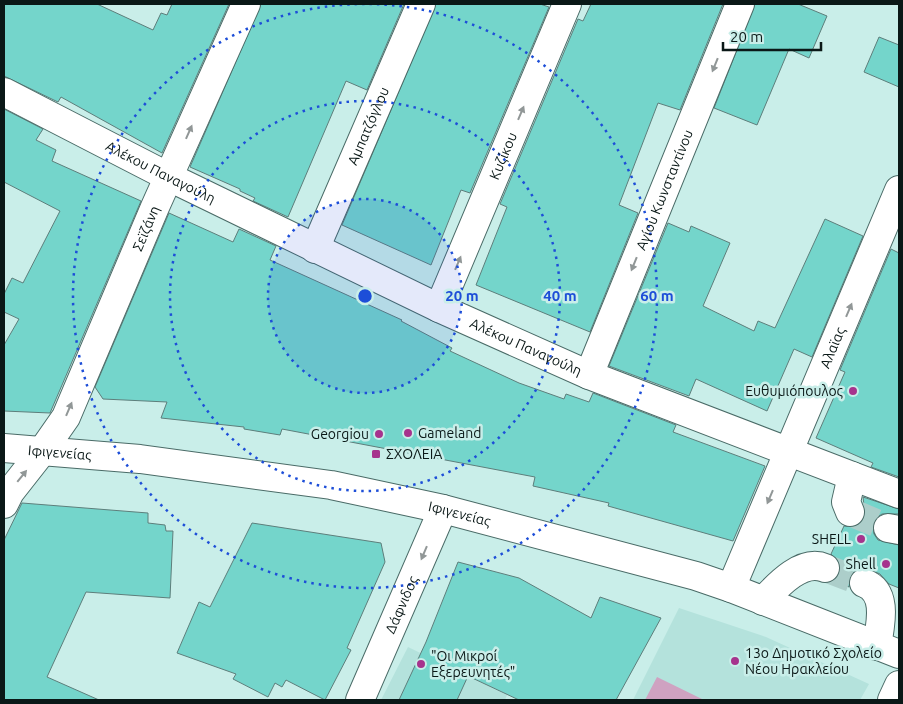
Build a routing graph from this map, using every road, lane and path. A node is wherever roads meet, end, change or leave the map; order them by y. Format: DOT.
graph roads {
  1 [pos="246,4"];
  2 [pos="421,4"];
  3 [pos="567,4"];
  4 [pos="740,4"];
  5 [pos="4,92"];
  6 [pos="169,177"];
  7 [pos="899,190"];
  8 [pos="315,249"];
  9 [pos="439,308"];
  10 [pos="589,375"];
  11 [pos="4,448"];
  12 [pos="44,450"];
  13 [pos="790,452"];
  14 [pos="852,476"];
  15 [pos="899,494"];
  16 [pos="4,504"];
  17 [pos="443,508"];
  18 [pos="850,512"];
  19 [pos="825,568"];
  20 [pos="864,583"];
  21 [pos="731,588"];
  22 [pos="763,601"];
  23 [pos="888,650"];
  24 [pos="899,685"];
  25 [pos="360,700"];
  26 [pos="892,700"];
  6 -- 1 [label="street, Σεϊζάνη, one-way"];
  2 -- 8 [label="street, Αμπατζόγλου"];
  9 -- 3 [label="street, Κυζίκου, one-way"];
  4 -- 10 [label="street, Αγίου Κωνσταντίνου, one-way"];
  5 -- 6 [label="street, Αλέκου Παναγούλη"];
  6 -- 8 [label="street, Αλέκου Παναγούλη"];
  12 -- 6 [label="street, Σεϊζάνη, one-way"];
  13 -- 7 [label="street, Αλαϊας, one-way"];
  8 -- 9 [label="street, Αλέκου Παναγούλη"];
  9 -- 10 [label="street, Αλέκου Παναγούλη"];
  10 -- 13 [label="street, Αλέκου Παναγούλη"];
  11 -- 12 [label="street, Ιφιγενείας"];
  16 -- 12 [label="street, Σεϊζάνη, one-way"];
  12 -- 17 [label="street, Ιφιγενείας"];
  13 -- 14 [label="street, Αλέκου Παναγούλη"];
  13 -- 21 [label="street, Αλαϊας, one-way"];
  14 -- 15 [label="street, Αλέκου Παναγούλη"];
  14 -- 18 [label="street"];
  17 -- 21 [label="street, Ιφιγενείας"];
  17 -- 25 [label="street, Δάφνιδος, one-way"];
  19 -- 22 [label="street"];
  20 -- 23 [label="street"];
  21 -- 22 [label="street, Ιφιγενείας"];
  22 -- 23 [label="street, Ιφιγενείας"];
  24 -- 26 [label="street"];
}
